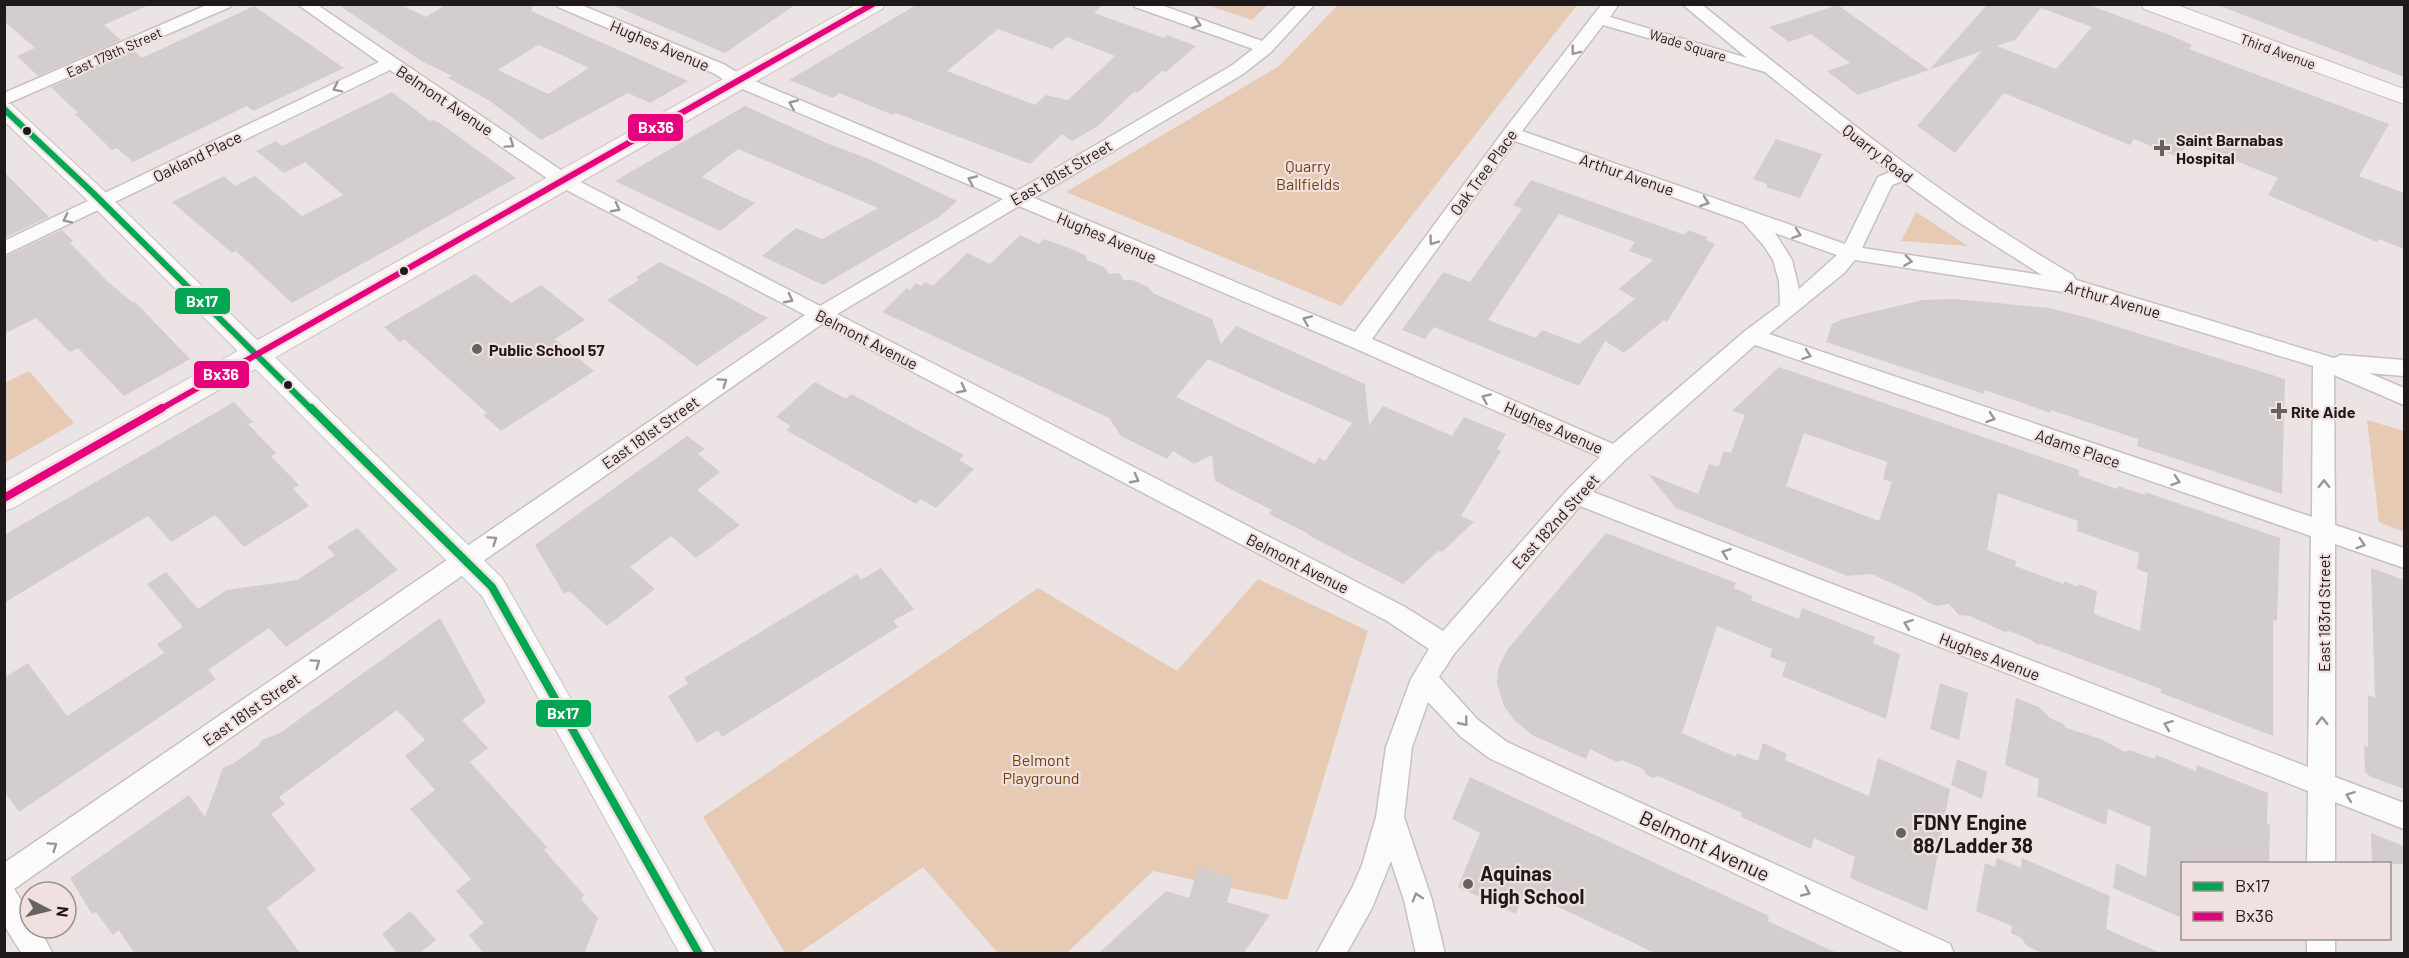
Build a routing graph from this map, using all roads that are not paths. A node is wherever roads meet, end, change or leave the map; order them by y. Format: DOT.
graph roads {
  1 [pos="224,4"];
  2 [pos="305,4"];
  3 [pos="564,4"];
  4 [pos="874,4"];
  5 [pos="1142,4"];
  6 [pos="1307,4"];
  7 [pos="1690,4"];
  8 [pos="2152,4"];
  9 [pos="1605,12"];
  10 [pos="1265,48"];
  11 [pos="390,63"];
  12 [pos="1777,73"];
  13 [pos="739,81"];
  14 [pos="2404,97"];
  15 [pos="4,100"];
  16 [pos="4,109"];
  17 [pos="1511,133"];
  18 [pos="1903,173"];
  19 [pos="564,181"];
  20 [pos="1016,199"];
  21 [pos="102,202"];
  22 [pos="1744,215"];
  23 [pos="4,249"];
  24 [pos="1850,253"];
  25 [pos="2077,286"];
  26 [pos="1790,308"];
  27 [pos="820,315"];
  28 [pos="1752,336"];
  29 [pos="1359,342"];
  30 [pos="256,355"];
  31 [pos="2324,362"];
  32 [pos="2404,368"];
  33 [pos="2404,397"];
  34 [pos="1616,455"];
  35 [pos="1576,495"];
  36 [pos="4,498"];
  37 [pos="2323,531"];
  38 [pos="2404,558"];
  39 [pos="464,560"];
  40 [pos="1445,646"];
  41 [pos="1424,679"];
  42 [pos="2322,785"];
  43 [pos="2404,816"];
  44 [pos="1390,817"];
  45 [pos="2321,862"];
  46 [pos="4,880"];
  47 [pos="4,899"];
  48 [pos="1335,952"];
  49 [pos="39,954"];
  50 [pos="699,954"];
  51 [pos="1431,954"];
  52 [pos="1940,954"];
  1 -- 15 [label="street, East 179th Street"];
  2 -- 11 [label="street, Belmont Avenue"];
  3 -- 13 [label="street, Hughes Avenue"];
  4 -- 13 [label="main road"];
  5 -- 10 [label="street, one-way"];
  6 -- 10 [label="street, East 181st Street"];
  7 -- 12 [label="street, Quarry Road"];
  8 -- 14 [label="main road, Third Avenue"];
  9 -- 12 [label="street, Wade Square"];
  9 -- 17 [label="street, Oak Tree Place, one-way"];
  10 -- 20 [label="street, East 181st Street"];
  11 -- 19 [label="street, Belmont Avenue, one-way"];
  11 -- 21 [label="street, Oakland Place, one-way"];
  12 -- 18 [label="street, Quarry Road"];
  13 -- 19 [label="main road"];
  20 -- 13 [label="street, Hughes Avenue, one-way"];
  16 -- 21 [label="street"];
  17 -- 22 [label="street, Arthur Avenue, one-way"];
  17 -- 29 [label="street, Oak Tree Place, one-way"];
  18 -- 24 [label="street, East 182nd Street"];
  18 -- 25 [label="street, Quarry Road"];
  19 -- 27 [label="street, Belmont Avenue, one-way"];
  19 -- 30 [label="main road"];
  20 -- 27 [label="street, East 181st Street"];
  29 -- 20 [label="street, Hughes Avenue, one-way"];
  21 -- 23 [label="street, Oakland Place, one-way"];
  21 -- 30 [label="street"];
  22 -- 24 [label="street, Arthur Avenue, one-way"];
  22 -- 26 [label="street, Arthur Avenue"];
  24 -- 25 [label="street, Arthur Avenue, one-way"];
  24 -- 26 [label="street, East 182nd Street"];
  25 -- 31 [label="street, Arthur Avenue"];
  26 -- 28 [label="street, East 182nd Street"];
  39 -- 27 [label="street, East 181st Street, one-way"];
  27 -- 40 [label="street, Belmont Avenue, one-way"];
  28 -- 34 [label="street, East 182nd Street"];
  28 -- 37 [label="street, Adams Place, one-way"];
  34 -- 29 [label="street, Hughes Avenue, one-way"];
  30 -- 36 [label="main road"];
  30 -- 39 [label="street"];
  31 -- 32 [label="street"];
  31 -- 33 [label="street, Arthur Avenue"];
  37 -- 31 [label="street, East 183rd Street, one-way"];
  34 -- 35 [label="street, East 182nd Street"];
  35 -- 40 [label="street, East 182nd Street"];
  42 -- 35 [label="street, Hughes Avenue, one-way"];
  37 -- 38 [label="street, Adams Place, one-way"];
  42 -- 37 [label="street, East 183rd Street, one-way"];
  46 -- 39 [label="street, East 181st Street, one-way"];
  39 -- 50 [label="street"];
  40 -- 41 [label="street, East 182nd Street"];
  41 -- 44 [label="street, East 182nd Street"];
  41 -- 52 [label="street, Belmont Avenue, one-way"];
  43 -- 42 [label="street, Hughes Avenue, one-way"];
  42 -- 45 [label="street, East 183rd Street"];
  44 -- 48 [label="street, East 182nd Street"];
  51 -- 44 [label="street, one-way"];
  47 -- 49 [label="street"];
}
